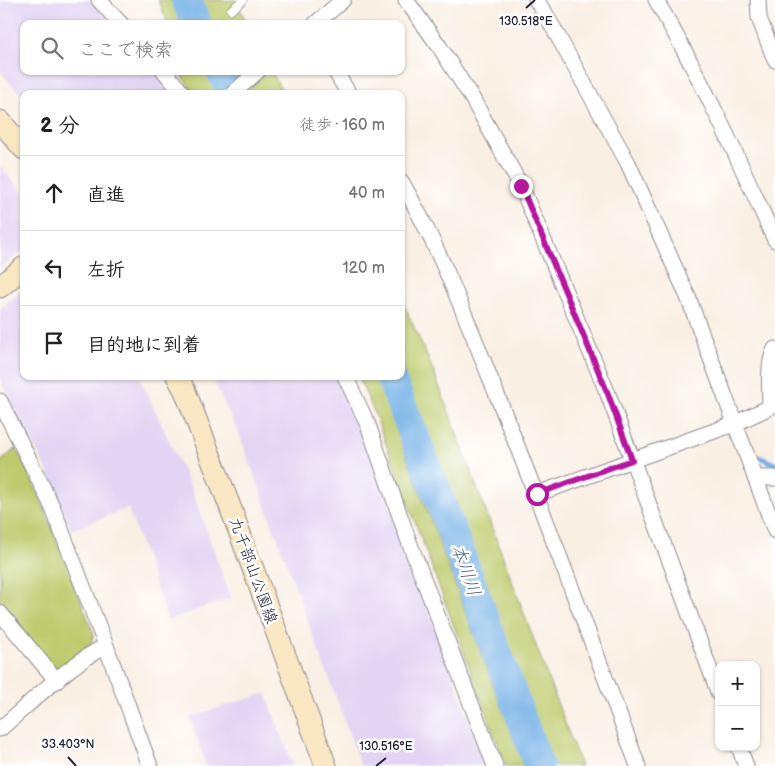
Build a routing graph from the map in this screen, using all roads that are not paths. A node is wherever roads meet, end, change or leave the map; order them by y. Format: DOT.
graph roads {
  1 [pos="99,0"];
  2 [pos="242,0"];
  3 [pos="343,0"];
  4 [pos="406,0"];
  5 [pos="536,0"];
  6 [pos="656,0"];
  7 [pos="758,0"];
  8 [pos="231,10"];
  9 [pos="117,20"];
  10 [pos="320,20"];
  11 [pos="775,60"];
  12 [pos="167,75"];
  13 [pos="253,75"];
  14 [pos="337,75"];
  15 [pos="180,90"];
  16 [pos="237,90"];
  17 [pos="346,90"];
  18 [pos="0,121"];
  19 [pos="20,144"];
  20 [pos="405,188"];
  21 [pos="775,240"];
  22 [pos="20,270"];
  23 [pos="0,287"];
  24 [pos="775,349"];
  25 [pos="179,380"];
  26 [pos="348,380"];
  27 [pos="0,401"];
  28 [pos="773,408"];
  29 [pos="734,424"];
  30 [pos="632,460"];
  31 [pos="755,478"];
  32 [pos="775,478"];
  33 [pos="537,494"];
  34 [pos="775,531"];
  35 [pos="0,613"];
  36 [pos="106,646"];
  37 [pos="57,680"];
  38 [pos="715,683"];
  39 [pos="0,730"];
  40 [pos="740,751"];
  41 [pos="150,766"];
  42 [pos="326,766"];
  43 [pos="495,766"];
  44 [pos="638,766"];
  45 [pos="746,766"];
  1 -- 9 [label="street"];
  2 -- 8 [label="lane"];
  3 -- 10 [label="street"];
  4 -- 30 [label="street"];
  5 -- 29 [label="street"];
  6 -- 21 [label="street"];
  7 -- 11 [label="street"];
  12 -- 15 [label="street"];
  13 -- 16 [label="street"];
  14 -- 17 [label="street"];
  18 -- 19 [label="main road"];
  20 -- 33 [label="street"];
  22 -- 23 [label="main road"];
  24 -- 28 [label="street"];
  25 -- 42 [label="main road, 九千部山公園線"];
  26 -- 43 [label="street"];
  27 -- 36 [label="street"];
  28 -- 29 [label="street"];
  29 -- 30 [label="street"];
  29 -- 31 [label="street"];
  30 -- 33 [label="street"];
  30 -- 38 [label="street"];
  31 -- 32 [label="street"];
  31 -- 34 [label="street"];
  33 -- 44 [label="street"];
  35 -- 37 [label="street"];
  36 -- 37 [label="street"];
  36 -- 41 [label="street"];
  37 -- 39 [label="street"];
  40 -- 45 [label="street"];
}
